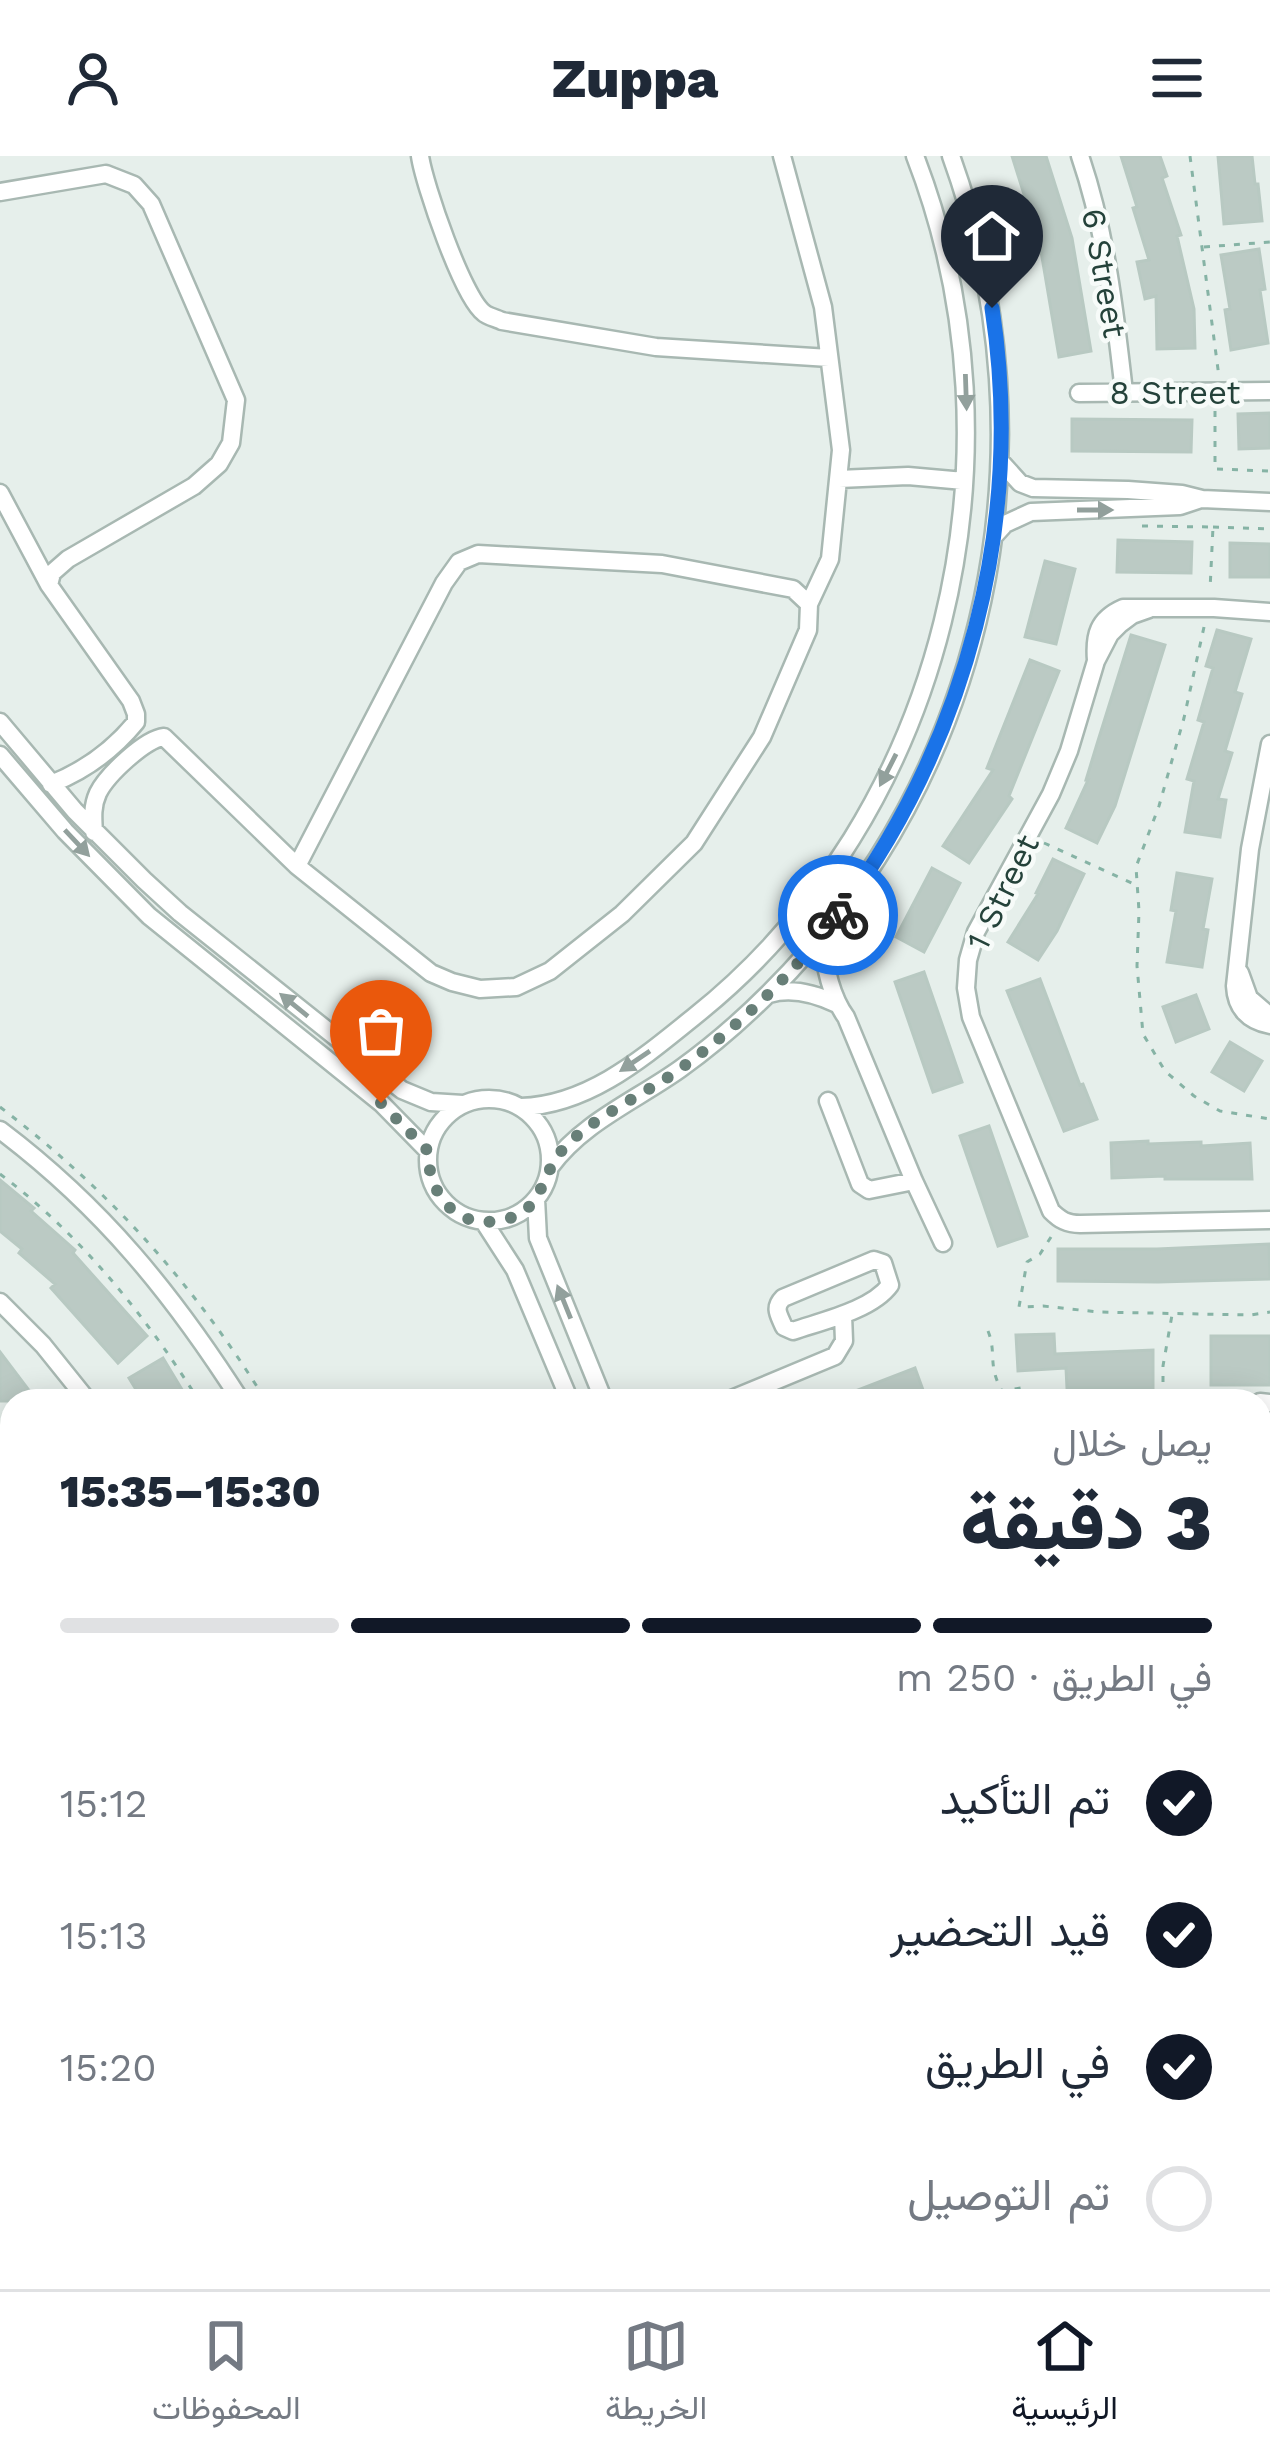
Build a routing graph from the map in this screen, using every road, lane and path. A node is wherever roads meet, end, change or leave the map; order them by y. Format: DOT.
graph roads {
  1 [pos="420,156"];
  2 [pos="782,156"];
  3 [pos="915,156"];
  4 [pos="951,156"];
  5 [pos="1080,156"];
  6 [pos="1190,156"];
  7 [pos="0,192"];
  8 [pos="1270,242"];
  9 [pos="1202,247"];
  10 [pos="829,358"];
  11 [pos="1270,391"];
  12 [pos="1124,392"];
  13 [pos="1221,392"];
  14 [pos="1079,393"];
  15 [pos="1001,462"];
  16 [pos="1270,471"];
  17 [pos="839,479"];
  18 [pos="964,481"];
  19 [pos="0,493"];
  20 [pos="1140,500"];
  21 [pos="1270,502"];
  22 [pos="1125,526"];
  23 [pos="1213,527"];
  24 [pos="1270,529"];
  25 [pos="995,535"];
  26 [pos="49,585"];
  27 [pos="809,604"];
  28 [pos="1214,608"];
  29 [pos="1270,612"];
  30 [pos="0,722"];
  31 [pos="1270,743"];
  32 [pos="0,755"];
  33 [pos="51,784"];
  34 [pos="94,832"];
  35 [pos="1029,836"];
  36 [pos="297,866"];
  37 [pos="1136,885"];
  38 [pos="822,935"];
  39 [pos="767,995"];
  40 [pos="837,1004"];
  41 [pos="1270,1020"];
  42 [pos="828,1101"];
  43 [pos="463,1105"];
  44 [pos="521,1107"];
  45 [pos="1270,1119"];
  46 [pos="0,1130"];
  47 [pos="428,1151"];
  48 [pos="550,1167"];
  49 [pos="0,1174"];
  50 [pos="914,1181"];
  51 [pos="1044,1192"];
  52 [pos="536,1199"];
  53 [pos="1059,1219"];
  54 [pos="1270,1220"];
  55 [pos="484,1222"];
  56 [pos="1097,1222"];
  57 [pos="944,1243"];
  58 [pos="2,1307"];
  59 [pos="1270,1312"];
  60 [pos="1172,1313"];
  61 [pos="843,1315"];
  62 [pos="988,1330"];
  63 [pos="79,1389"];
  64 [pos="191,1389"];
  65 [pos="233,1389"];
  66 [pos="565,1389"];
  67 [pos="599,1389"];
  68 [pos="756,1389"];
  69 [pos="1001,1389"];
  70 [pos="1162,1389"];
  1 -- 10 [label="street"];
  2 -- 10 [label="street"];
  3 -- 18 [label="street, one-way"];
  4 -- 15 [label="street"];
  5 -- 12 [label="street, 6 Street"];
  6 -- 9 [label="path"];
  7 -- 26 [label="street"];
  8 -- 9 [label="path"];
  9 -- 13 [label="path"];
  10 -- 17 [label="street"];
  11 -- 13 [label="street, 8 Street"];
  12 -- 13 [label="street, 8 Street"];
  12 -- 14 [label="street, 8 Street"];
  13 -- 16 [label="path"];
  15 -- 20 [label="street"];
  15 -- 25 [label="street"];
  17 -- 18 [label="street"];
  17 -- 27 [label="street"];
  18 -- 44 [label="street, one-way"];
  19 -- 26 [label="street"];
  20 -- 21 [label="street"];
  25 -- 20 [label="street, one-way"];
  22 -- 23 [label="path"];
  23 -- 24 [label="path"];
  23 -- 28 [label="path"];
  25 -- 38 [label="street"];
  26 -- 33 [label="street"];
  27 -- 36 [label="street"];
  27 -- 36 [label="street"];
  28 -- 29 [label="street, 1 Street"];
  28 -- 35 [label="street, 1 Street"];
  28 -- 37 [label="path"];
  30 -- 33 [label="street"];
  31 -- 41 [label="street"];
  32 -- 47 [label="street, one-way"];
  33 -- 34 [label="street"];
  34 -- 36 [label="street"];
  43 -- 34 [label="street, one-way"];
  35 -- 37 [label="path"];
  35 -- 51 [label="street, 1 Street"];
  37 -- 45 [label="path"];
  38 -- 39 [label="street"];
  38 -- 40 [label="street"];
  39 -- 40 [label="street"];
  39 -- 48 [label="street"];
  40 -- 50 [label="street"];
  42 -- 50 [label="street"];
  43 -- 44 [label="street"];
  43 -- 47 [label="street"];
  44 -- 48 [label="street"];
  46 -- 65 [label="street"];
  47 -- 55 [label="street"];
  48 -- 52 [label="street"];
  49 -- 64 [label="path"];
  50 -- 57 [label="street"];
  51 -- 53 [label="street, 1 Street"];
  51 -- 56 [label="street"];
  52 -- 55 [label="street"];
  67 -- 52 [label="street, one-way"];
  53 -- 56 [label="street"];
  53 -- 60 [label="path"];
  54 -- 56 [label="street"];
  55 -- 66 [label="street"];
  58 -- 63 [label="street"];
  59 -- 60 [label="path"];
  60 -- 70 [label="path"];
  61 -- 61 [label="street"];
  61 -- 68 [label="street"];
  62 -- 69 [label="path"];
}
